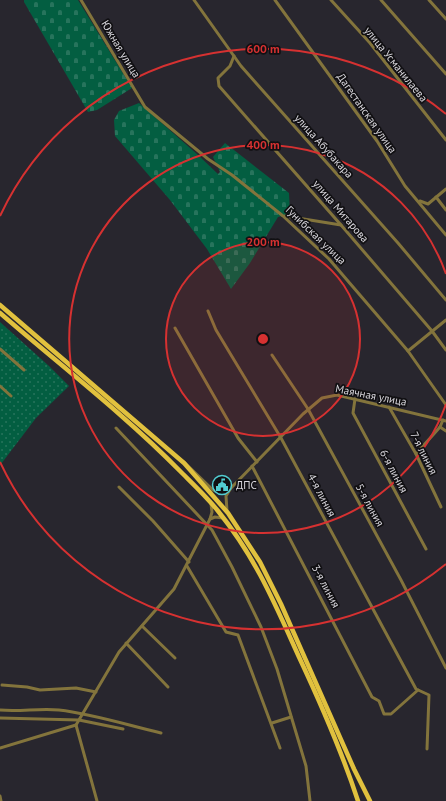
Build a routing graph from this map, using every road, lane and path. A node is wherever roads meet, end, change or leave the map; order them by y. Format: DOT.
graph roads {
  1 [pos="81,0"];
  2 [pos="194,0"];
  3 [pos="275,0"];
  4 [pos="331,0"];
  5 [pos="381,0"];
  6 [pos="429,0"];
  7 [pos="446,19"];
  8 [pos="234,56"];
  9 [pos="446,74"];
  10 [pos="145,107"];
  11 [pos="446,140"];
  12 [pos="446,189"];
  13 [pos="436,197"];
  14 [pos="415,198"];
  15 [pos="446,210"];
  16 [pos="283,216"];
  17 [pos="341,225"];
  18 [pos="446,234"];
  19 [pos="446,300"];
  20 [pos="0,305"];
  21 [pos="208,311"];
  22 [pos="0,313"];
  23 [pos="446,320"];
  24 [pos="175,328"];
  25 [pos="432,331"];
  26 [pos="0,349"];
  27 [pos="408,350"];
  28 [pos="446,350"];
  29 [pos="272,355"];
  30 [pos="24,370"];
  31 [pos="0,386"];
  32 [pos="11,396"];
  33 [pos="355,400"];
  34 [pos="446,405"];
  35 [pos="389,407"];
  36 [pos="308,409"];
  37 [pos="444,421"];
  38 [pos="440,427"];
  39 [pos="116,428"];
  40 [pos="446,431"];
  41 [pos="281,438"];
  42 [pos="416,454"];
  43 [pos="176,456"];
  44 [pos="257,462"];
  45 [pos="252,466"];
  46 [pos="119,487"];
  47 [pos="232,487"];
  48 [pos="210,502"];
  49 [pos="441,507"];
  50 [pos="228,513"];
  51 [pos="223,518"];
  52 [pos="210,519"];
  53 [pos="206,524"];
  54 [pos="426,549"];
  55 [pos="189,562"];
  56 [pos="187,566"];
  57 [pos="142,626"];
  58 [pos="126,644"];
  59 [pos="175,658"];
  60 [pos="446,668"];
  61 [pos="2,685"];
  62 [pos="168,687"];
  63 [pos="417,690"];
  64 [pos="96,692"];
  65 [pos="0,710"];
  66 [pos="83,714"];
  67 [pos="291,717"];
  68 [pos="0,718"];
  69 [pos="79,720"];
  70 [pos="272,723"];
  71 [pos="76,725"];
  72 [pos="123,729"];
  73 [pos="161,733"];
  74 [pos="0,748"];
  75 [pos="280,748"];
  76 [pos="427,749"];
  77 [pos="0,796"];
  78 [pos="1,801"];
  79 [pos="97,801"];
  80 [pos="310,801"];
  81 [pos="358,801"];
  82 [pos="370,801"];
  1 -- 10 [label="street, Южная улица"];
  2 -- 8 [label="street, улица Абубакара"];
  3 -- 14 [label="street, Дагестанская улица"];
  4 -- 11 [label="street, улица Усманилаева"];
  5 -- 9 [label="street"];
  6 -- 7 [label="street"];
  8 -- 17 [label="street, улица Митарова"];
  8 -- 19 [label="street, улица Абубакара"];
  10 -- 16 [label="street, Гунибская улица"];
  12 -- 13 [label="street"];
  13 -- 14 [label="street"];
  13 -- 15 [label="street"];
  14 -- 18 [label="street, Дагестанская улица"];
  16 -- 17 [label="street"];
  16 -- 27 [label="street, Гунибская улица"];
  17 -- 25 [label="street, улица Митарова"];
  20 -- 43 [label="main road"];
  21 -- 41 [label="street, 4-я линия"];
  22 -- 48 [label="main road"];
  23 -- 25 [label="street"];
  24 -- 44 [label="street"];
  25 -- 27 [label="street"];
  25 -- 28 [label="street, улица Митарова"];
  26 -- 30 [label="street"];
  27 -- 34 [label="street, Гунибская улица"];
  29 -- 36 [label="street, 5-я линия"];
  31 -- 32 [label="street"];
  33 -- 35 [label="street, Маячная улица"];
  33 -- 36 [label="street, Маячная улица"];
  33 -- 54 [label="street, 6-я линия"];
  35 -- 37 [label="street, Маячная улица"];
  35 -- 42 [label="street, 7-я линия"];
  36 -- 41 [label="street, Маячная улица"];
  36 -- 60 [label="street, 5-я линия"];
  37 -- 38 [label="street"];
  38 -- 40 [label="street"];
  38 -- 42 [label="street"];
  39 -- 53 [label="street"];
  41 -- 44 [label="street, Маячная улица"];
  41 -- 63 [label="street, 4-я линия"];
  42 -- 49 [label="street, 7-я линия"];
  43 -- 47 [label="street"];
  43 -- 50 [label="main road"];
  44 -- 45 [label="street, Маячная улица"];
  45 -- 47 [label="street, Маячная улица"];
  45 -- 63 [label="street, 3-я линия"];
  46 -- 55 [label="street"];
  47 -- 50 [label="street"];
  48 -- 51 [label="main road"];
  48 -- 52 [label="street"];
  50 -- 82 [label="main road"];
  51 -- 52 [label="street"];
  51 -- 81 [label="main road"];
  52 -- 53 [label="street"];
  53 -- 55 [label="street"];
  53 -- 67 [label="street"];
  55 -- 56 [label="street"];
  56 -- 57 [label="street"];
  56 -- 70 [label="street"];
  57 -- 58 [label="street"];
  57 -- 59 [label="street"];
  58 -- 62 [label="street"];
  58 -- 64 [label="street"];
  61 -- 64 [label="street"];
  63 -- 76 [label="street, 4-я линия"];
  64 -- 66 [label="street"];
  65 -- 66 [label="street"];
  66 -- 69 [label="street"];
  66 -- 73 [label="street"];
  67 -- 70 [label="street"];
  67 -- 80 [label="street"];
  68 -- 69 [label="street"];
  69 -- 71 [label="street"];
  69 -- 72 [label="street"];
  70 -- 75 [label="street"];
  71 -- 74 [label="street"];
  71 -- 79 [label="street"];
  77 -- 78 [label="street"];
}
